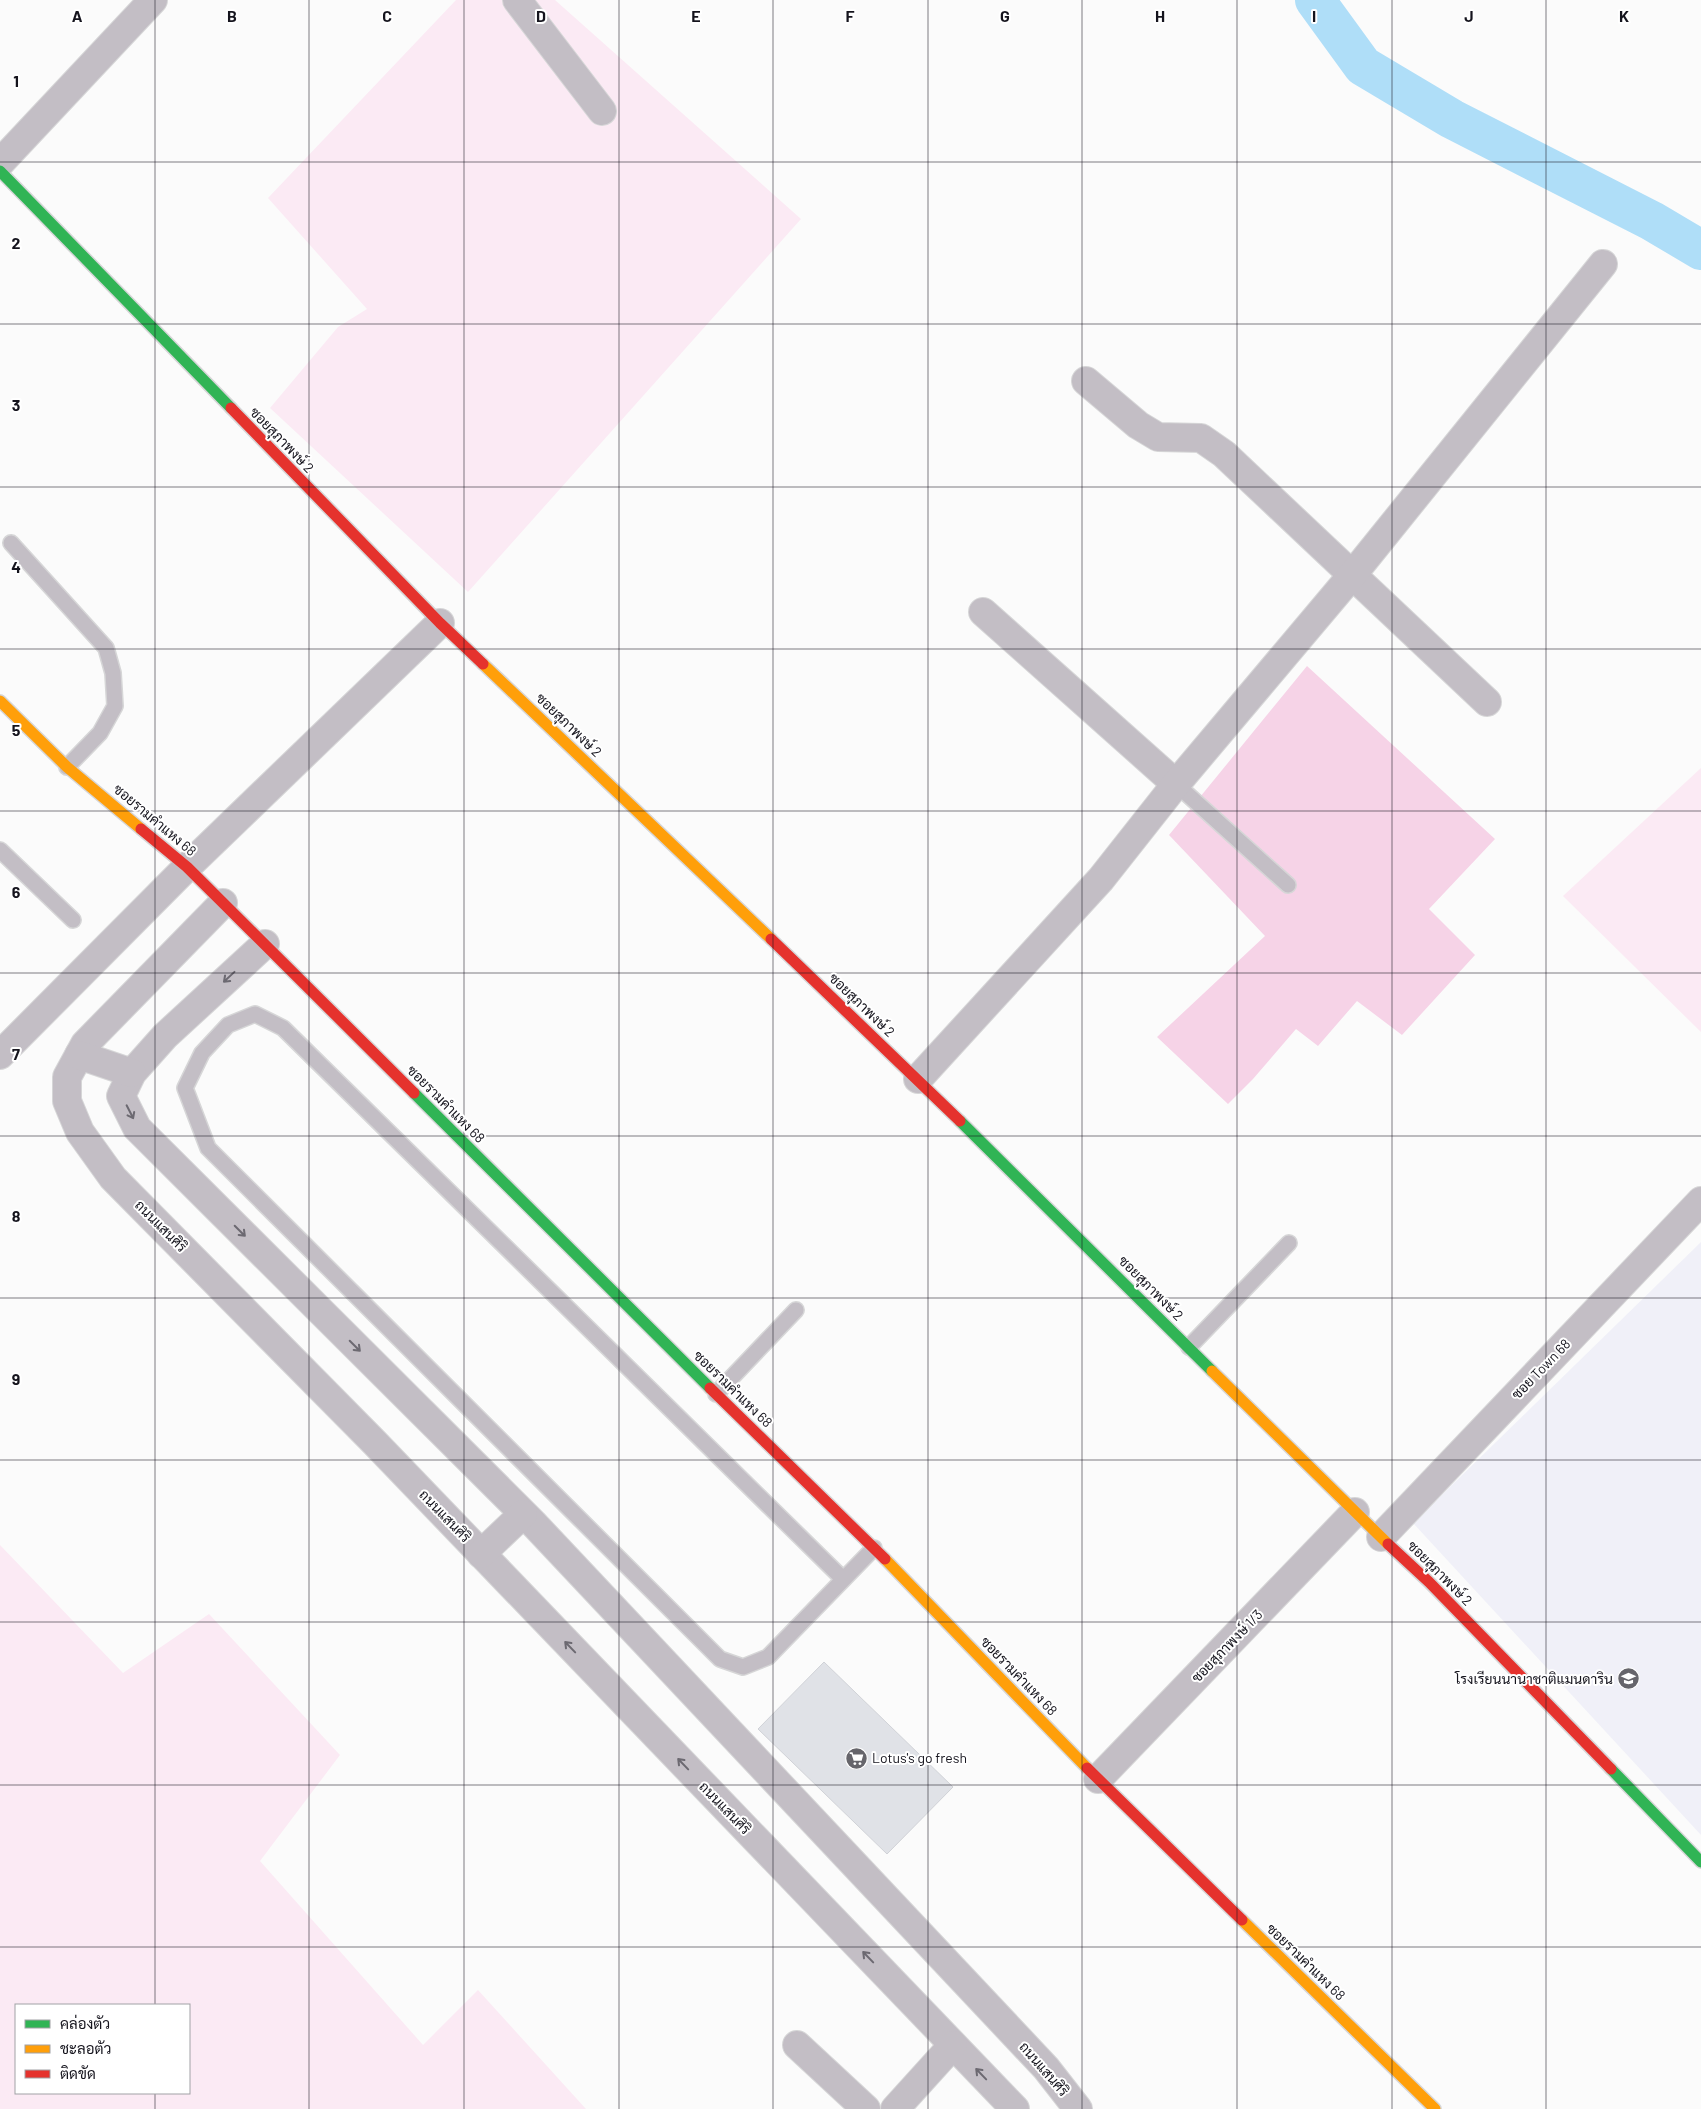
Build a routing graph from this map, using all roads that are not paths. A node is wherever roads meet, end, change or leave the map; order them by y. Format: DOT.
graph roads {
  1 [pos="153,0"];
  2 [pos="517,0"];
  3 [pos="602,111"];
  4 [pos="0,163"];
  5 [pos="0,171"];
  6 [pos="1603,264"];
  7 [pos="1086,381"];
  8 [pos="11,543"];
  9 [pos="1353,574"];
  10 [pos="983,612"];
  11 [pos="440,624"];
  12 [pos="0,701"];
  13 [pos="1487,702"];
  14 [pos="67,767"];
  15 [pos="1176,784"];
  16 [pos="0,850"];
  17 [pos="187,867"];
  18 [pos="1288,885"];
  19 [pos="223,903"];
  20 [pos="73,920"];
  21 [pos="265,944"];
  22 [pos="0,1055"];
  23 [pos="79,1055"];
  24 [pos="132,1073"];
  25 [pos="918,1079"];
  26 [pos="1701,1201"];
  27 [pos="1289,1243"];
  28 [pos="796,1310"];
  29 [pos="1189,1347"];
  30 [pos="716,1394"];
  31 [pos="1355,1512"];
  32 [pos="524,1514"];
  33 [pos="1381,1537"];
  34 [pos="874,1548"];
  35 [pos="482,1554"];
  36 [pos="843,1579"];
  37 [pos="1098,1779"];
  38 [pos="1701,1862"];
  39 [pos="797,2045"];
  40 [pos="953,2045"];
  41 [pos="854,2105"];
  42 [pos="895,2109"];
  43 [pos="1014,2109"];
  44 [pos="1078,2109"];
  45 [pos="1434,2109"];
  1 -- 4 [label="street"];
  2 -- 3 [label="street"];
  5 -- 11 [label="street, ซอยสุภาพงษ์ 2"];
  6 -- 9 [label="street"];
  7 -- 9 [label="street"];
  8 -- 14 [label="lane"];
  9 -- 13 [label="street"];
  9 -- 15 [label="street"];
  10 -- 15 [label="street"];
  11 -- 17 [label="street"];
  11 -- 25 [label="street, ซอยสุภาพงษ์ 2"];
  12 -- 14 [label="street, ซอยรามคำแหง 68"];
  14 -- 17 [label="street, ซอยรามคำแหง 68"];
  15 -- 18 [label="lane"];
  15 -- 25 [label="street"];
  16 -- 20 [label="lane"];
  17 -- 19 [label="street, ซอยรามคำแหง 68"];
  17 -- 22 [label="street"];
  19 -- 21 [label="street, ซอยรามคำแหง 68"];
  19 -- 23 [label="street, ถนนแสนศิริ"];
  21 -- 24 [label="street, ถนนแสนศิริ, one-way"];
  21 -- 30 [label="street, ซอยรามคำแหง 68"];
  23 -- 24 [label="street"];
  23 -- 35 [label="street, ถนนแสนศิริ"];
  24 -- 32 [label="street, ถนนแสนศิริ, one-way"];
  25 -- 29 [label="street, ซอยสุภาพงษ์ 2"];
  26 -- 33 [label="street, ซอย Town 68"];
  27 -- 29 [label="lane"];
  28 -- 30 [label="lane"];
  29 -- 31 [label="street, ซอยสุภาพงษ์ 2"];
  30 -- 34 [label="street, ซอยรามคำแหง 68"];
  31 -- 33 [label="street, ซอยสุภาพงษ์ 2"];
  31 -- 37 [label="street, ซอยสุภาพงษ์ 1/3"];
  32 -- 35 [label="street"];
  32 -- 44 [label="street, ถนนแสนศิริ"];
  33 -- 38 [label="street, ซอยสุภาพงษ์ 2"];
  34 -- 36 [label="lane"];
  34 -- 37 [label="street, ซอยรามคำแหง 68"];
  40 -- 35 [label="street, ถนนแสนศิริ, one-way"];
  36 -- 36 [label="lane"];
  37 -- 45 [label="street, ซอยรามคำแหง 68"];
  39 -- 41 [label="street"];
  40 -- 42 [label="street"];
  43 -- 40 [label="street, ถนนแสนศิริ, one-way"];
}
